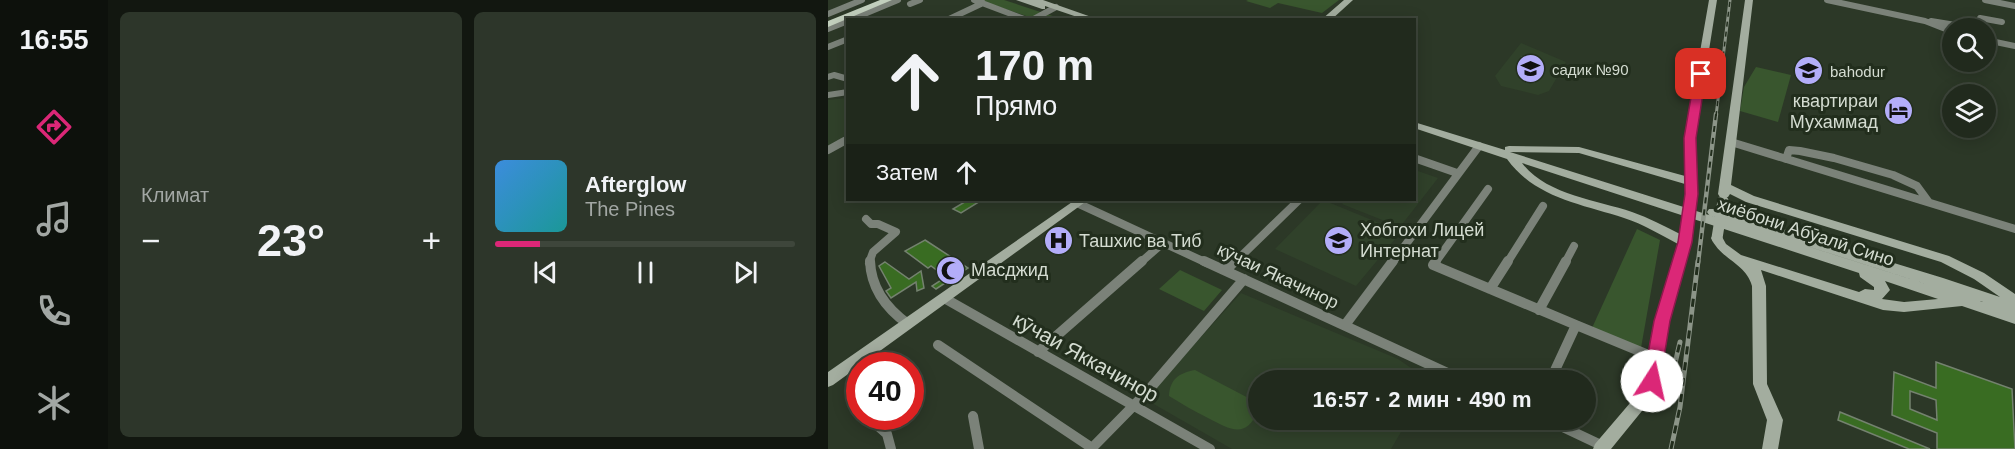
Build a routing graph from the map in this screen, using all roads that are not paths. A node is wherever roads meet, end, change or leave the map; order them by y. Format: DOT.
graph roads {
  1 [pos="862,0"];
  2 [pos="888,0"];
  3 [pos="898,0"];
  4 [pos="920,0"];
  5 [pos="974,0"];
  6 [pos="1020,0"];
  7 [pos="1035,0"];
  8 [pos="1349,0"];
  9 [pos="1713,0"];
  10 [pos="1749,0"];
  11 [pos="1827,0"];
  12 [pos="1984,0"];
  13 [pos="986,1"];
  14 [pos="876,4"];
  15 [pos="910,4"];
  16 [pos="2015,6"];
  17 [pos="1053,8"];
  18 [pos="828,14"];
  19 [pos="846,18"];
  20 [pos="847,18"];
  21 [pos="852,18"];
  22 [pos="951,18"];
  23 [pos="1022,18"];
  24 [pos="1036,18"];
  25 [pos="1076,18"];
  26 [pos="1089,18"];
  27 [pos="1327,18"];
  28 [pos="828,19"];
  29 [pos="846,21"];
  30 [pos="1925,21"];
  31 [pos="2002,22"];
  32 [pos="828,27"];
  33 [pos="1942,28"];
  34 [pos="846,40"];
  35 [pos="1996,42"];
  36 [pos="2015,46"];
  37 [pos="828,47"];
  38 [pos="830,74"];
  39 [pos="846,78"];
  40 [pos="846,92"];
  41 [pos="828,95"];
  42 [pos="1416,120"];
  43 [pos="1416,126"];
  44 [pos="846,140"];
  45 [pos="1731,142"];
  46 [pos="1479,146"];
  47 [pos="1570,149"];
  48 [pos="828,150"];
  49 [pos="1510,153"];
  50 [pos="1416,159"];
  51 [pos="1786,159"];
  52 [pos="1561,169"];
  53 [pos="1457,173"];
  54 [pos="1539,185"];
  55 [pos="1692,188"];
  56 [pos="1488,189"];
  57 [pos="1724,194"];
  58 [pos="1080,201"];
  59 [pos="1298,201"];
  60 [pos="1928,201"];
  61 [pos="1543,206"];
  62 [pos="866,219"];
  63 [pos="2014,229"];
  64 [pos="1685,237"];
  65 [pos="1164,242"];
  66 [pos="1719,243"];
  67 [pos="1574,246"];
  68 [pos="1851,265"];
  69 [pos="1762,269"];
  70 [pos="1226,270"];
  71 [pos="1244,279"];
  72 [pos="1943,283"];
  73 [pos="1490,289"];
  74 [pos="944,298"];
  75 [pos="1964,301"];
  76 [pos="2015,301"];
  77 [pos="2015,308"];
  78 [pos="1539,310"];
  79 [pos="2015,318"];
  80 [pos="908,324"];
  81 [pos="1345,325"];
  82 [pos="1576,325"];
  83 [pos="938,345"];
  84 [pos="1038,352"];
  85 [pos="1656,358"];
  86 [pos="1441,370"];
  87 [pos="1555,370"];
  88 [pos="828,381"];
  89 [pos="1134,406"];
  90 [pos="973,416"];
  91 [pos="883,430"];
  92 [pos="1568,430"];
  93 [pos="1602,447"];
  94 [pos="891,449"];
  95 [pos="978,449"];
  96 [pos="1091,449"];
  97 [pos="1210,449"];
  98 [pos="1770,449"];
  1 -- 18 [label="street"];
  2 -- 14 [label="main road"];
  3 -- 14 [label="street"];
  4 -- 15 [label="street"];
  5 -- 13 [label="street"];
  6 -- 17 [label="main road"];
  7 -- 17 [label="main road"];
  8 -- 27 [label="main road"];
  9 -- 55 [label="main road"];
  10 -- 45 [label="main road"];
  11 -- 30 [label="street"];
  12 -- 16 [label="street"];
  13 -- 22 [label="street"];
  13 -- 23 [label="street"];
  14 -- 20 [label="main road"];
  14 -- 21 [label="street"];
  14 -- 28 [label="main road"];
  17 -- 24 [label="street"];
  17 -- 25 [label="main road"];
  17 -- 26 [label="main road"];
  19 -- 32 [label="main road"];
  29 -- 32 [label="street"];
  30 -- 31 [label="street"];
  30 -- 33 [label="street"];
  34 -- 37 [label="street"];
  35 -- 36 [label="street"];
  38 -- 39 [label="street"];
  40 -- 41 [label="street"];
  42 -- 49 [label="main road, хиёбони Абӯалӣ Сино"];
  43 -- 46 [label="main road, хиёбони Абӯалӣ Сино"];
  44 -- 48 [label="street"];
  45 -- 51 [label="street"];
  45 -- 57 [label="main road"];
  46 -- 49 [label="main road, хиёбони Абӯалӣ Сино"];
  46 -- 53 [label="street"];
  47 -- 49 [label="main road"];
  47 -- 52 [label="main road"];
  47 -- 55 [label="main road"];
  49 -- 52 [label="main road, хиёбони Абӯалӣ Сино"];
  49 -- 54 [label="main road"];
  50 -- 53 [label="street"];
  51 -- 60 [label="street"];
  51 -- 60 [label="street"];
  52 -- 54 [label="main road"];
  52 -- 68 [label="main road, хиёбони Абӯалӣ Сино"];
  52 -- 72 [label="main road, хиёбони Абӯалӣ Сино"];
  53 -- 81 [label="street"];
  54 -- 64 [label="main road"];
  55 -- 64 [label="main road, bridge"];
  56 -- 73 [label="street"];
  57 -- 66 [label="main road, bridge"];
  57 -- 72 [label="main road"];
  57 -- 76 [label="main road"];
  58 -- 65 [label="street, кӯчаи Якачинор"];
  58 -- 74 [label="main road"];
  59 -- 70 [label="street"];
  60 -- 63 [label="street"];
  61 -- 73 [label="street"];
  62 -- 80 [label="street"];
  64 -- 85 [label="main road"];
  65 -- 70 [label="street, кӯчаи Якачинор"];
  65 -- 84 [label="street"];
  66 -- 68 [label="main road"];
  66 -- 69 [label="main road"];
  67 -- 78 [label="street"];
  68 -- 75 [label="main road, хиёбони Абӯалӣ Сино"];
  69 -- 75 [label="main road"];
  69 -- 98 [label="main road"];
  70 -- 71 [label="street, кӯчаи Якачинор"];
  71 -- 81 [label="street, кӯчаи Якачинор"];
  71 -- 89 [label="street"];
  72 -- 77 [label="main road, хиёбони Абӯалӣ Сино"];
  73 -- 78 [label="street"];
  74 -- 80 [label="main road"];
  74 -- 84 [label="street, кӯчаи Яккачинор"];
  75 -- 79 [label="main road, хиёбони Абӯалӣ Сино"];
  78 -- 82 [label="street"];
  80 -- 88 [label="main road"];
  81 -- 86 [label="street, кӯчаи Якачинор"];
  82 -- 85 [label="street"];
  82 -- 87 [label="street"];
  83 -- 96 [label="street"];
  84 -- 89 [label="street, кӯчаи Яккачинор"];
  85 -- 93 [label="main road"];
  89 -- 96 [label="street"];
  89 -- 97 [label="street, кӯчаи Яккачинор"];
  90 -- 95 [label="street"];
  91 -- 94 [label="street"];
  92 -- 93 [label="street"];
}
